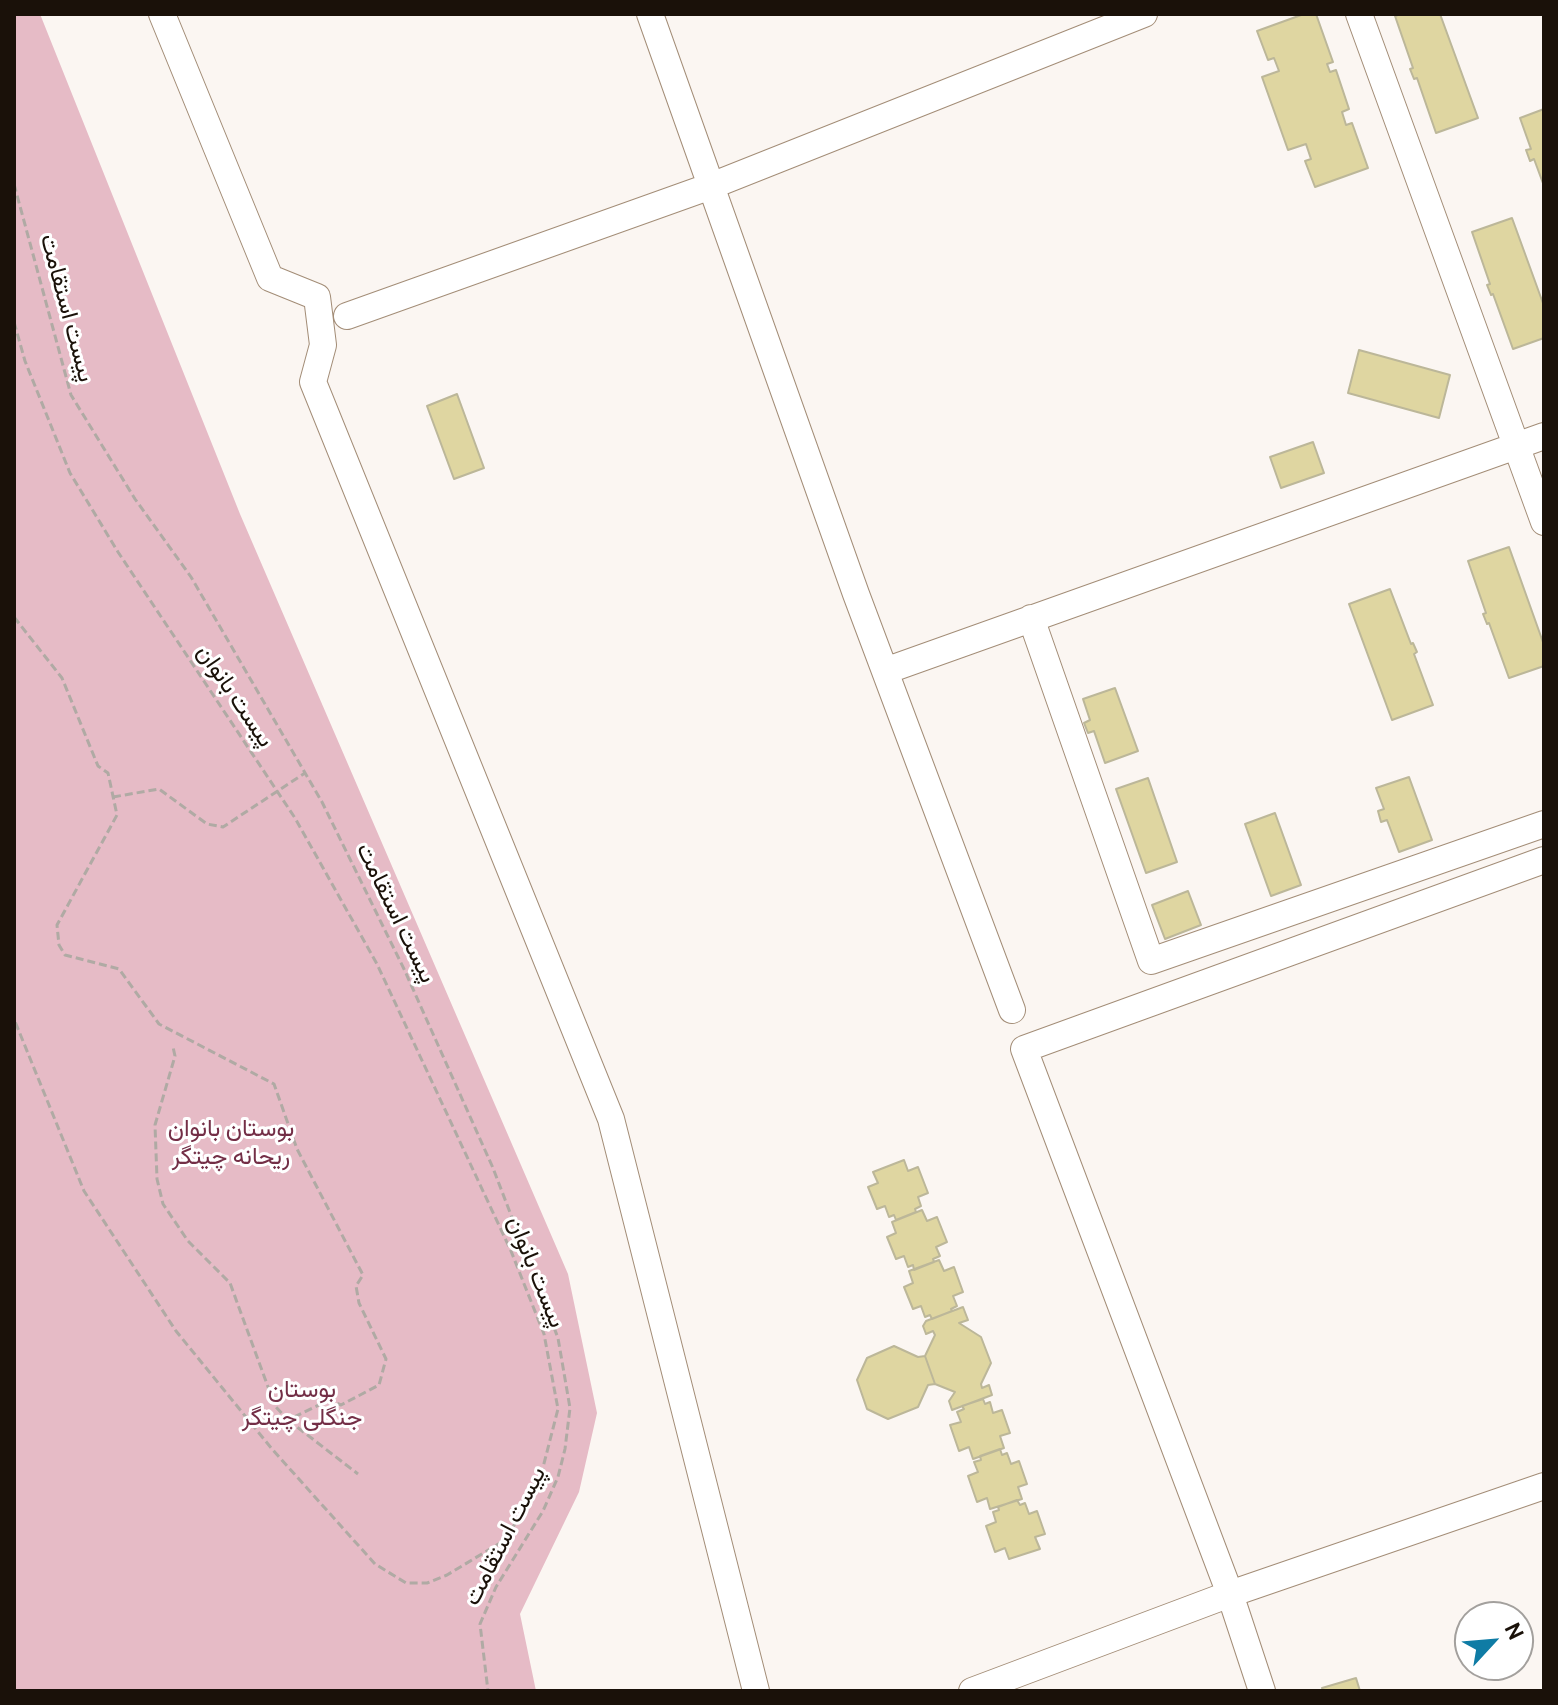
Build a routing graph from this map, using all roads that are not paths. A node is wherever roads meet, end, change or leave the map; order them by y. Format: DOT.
graph roads {
  1 [pos="162,14"];
  2 [pos="650,14"];
  3 [pos="1144,14"];
  4 [pos="1359,14"];
  5 [pos="711,186"];
  6 [pos="347,316"];
  7 [pos="1544,436"];
  8 [pos="1517,445"];
  9 [pos="1544,522"];
  10 [pos="1031,618"];
  11 [pos="885,671"];
  12 [pos="1544,824"];
  13 [pos="1544,860"];
  14 [pos="1012,1010"];
  15 [pos="1544,1486"];
  16 [pos="1230,1594"];
  17 [pos="756,1691"];
  18 [pos="972,1691"];
  19 [pos="1262,1691"];
  1 -- 17 [label="lane"];
  2 -- 5 [label="lane"];
  3 -- 5 [label="lane"];
  4 -- 8 [label="lane"];
  5 -- 6 [label="lane"];
  5 -- 11 [label="lane"];
  7 -- 8 [label="lane"];
  8 -- 9 [label="lane"];
  8 -- 10 [label="lane"];
  10 -- 11 [label="lane"];
  10 -- 12 [label="lane"];
  11 -- 14 [label="lane"];
  13 -- 16 [label="lane"];
  15 -- 16 [label="lane"];
  16 -- 18 [label="lane"];
  16 -- 19 [label="lane"];
}
